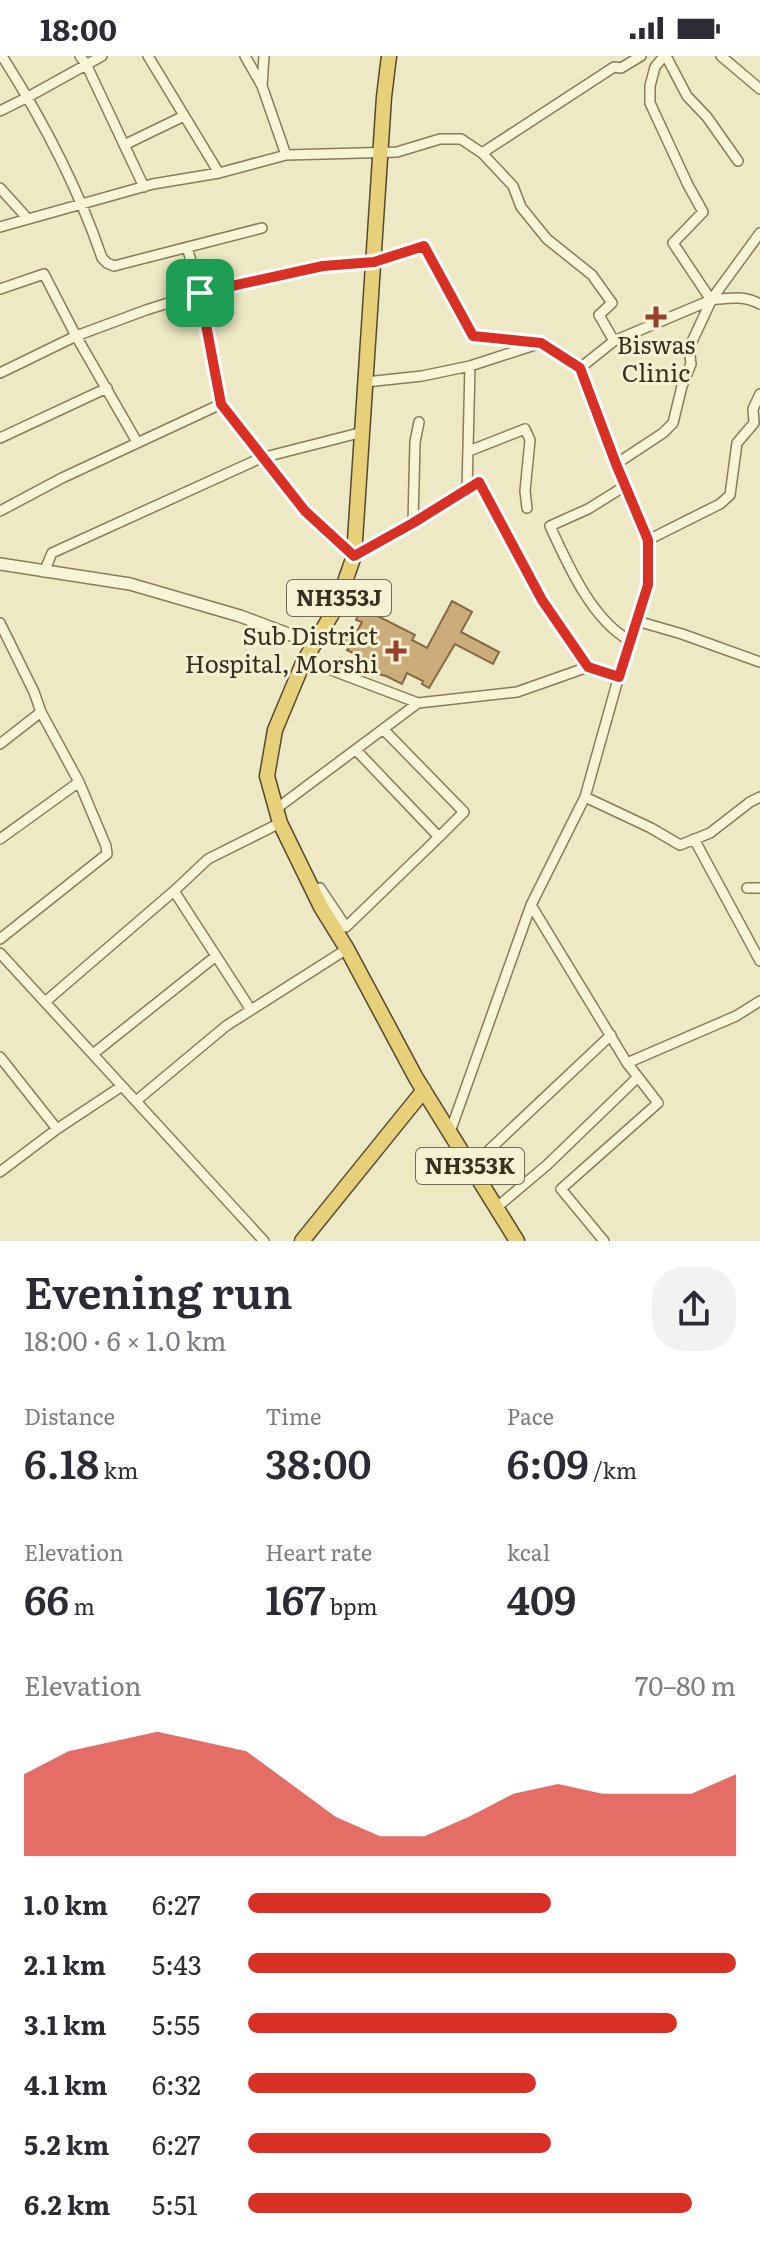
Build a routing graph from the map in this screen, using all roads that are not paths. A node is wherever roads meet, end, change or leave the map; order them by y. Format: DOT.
graph roads {
  1 [pos="2,56"];
  2 [pos="102,56"];
  3 [pos="148,56"];
  4 [pos="245,56"];
  5 [pos="264,56"];
  6 [pos="389,56"];
  7 [pos="641,56"];
  8 [pos="665,56"];
  9 [pos="721,56"];
  10 [pos="83,60"];
  11 [pos="262,86"];
  12 [pos="760,89"];
  13 [pos="28,97"];
  14 [pos="0,111"];
  15 [pos="184,116"];
  16 [pos="124,145"];
  17 [pos="381,152"];
  18 [pos="482,153"];
  19 [pos="286,155"];
  20 [pos="738,161"];
  21 [pos="219,173"];
  22 [pos="144,187"];
  23 [pos="0,188"];
  24 [pos="82,204"];
  25 [pos="28,219"];
  26 [pos="0,227"];
  27 [pos="262,228"];
  28 [pos="760,233"];
  29 [pos="187,247"];
  30 [pos="374,262"];
  31 [pos="0,289"];
  32 [pos="200,293"];
  33 [pos="711,300"];
  34 [pos="760,304"];
  35 [pos="76,336"];
  36 [pos="614,341"];
  37 [pos="541,343"];
  38 [pos="470,366"];
  39 [pos="580,368"];
  40 [pos="0,373"];
  41 [pos="366,382"];
  42 [pos="107,388"];
  43 [pos="760,394"];
  44 [pos="221,404"];
  45 [pos="419,422"];
  46 [pos="363,432"];
  47 [pos="0,438"];
  48 [pos="137,442"];
  49 [pos="469,451"];
  50 [pos="261,458"];
  51 [pos="616,464"];
  52 [pos="625,486"];
  53 [pos="467,490"];
  54 [pos="527,508"];
  55 [pos="0,511"];
  56 [pos="413,523"];
  57 [pos="648,540"];
  58 [pos="0,555"];
  59 [pos="354,556"];
  60 [pos="4,565"];
  61 [pos="44,572"];
  62 [pos="637,621"];
  63 [pos="0,623"];
  64 [pos="629,640"];
  65 [pos="315,644"];
  66 [pos="760,662"];
  67 [pos="588,667"];
  68 [pos="331,670"];
  69 [pos="619,677"];
  70 [pos="418,703"];
  71 [pos="41,712"];
  72 [pos="383,729"];
  73 [pos="0,744"];
  74 [pos="356,750"];
  75 [pos="79,782"];
  76 [pos="585,797"];
  77 [pos="760,797"];
  78 [pos="278,816"];
  79 [pos="439,837"];
  80 [pos="0,839"];
  81 [pos="694,839"];
  82 [pos="747,888"];
  83 [pos="760,888"];
  84 [pos="174,891"];
  85 [pos="313,891"];
  86 [pos="531,905"];
  87 [pos="0,939"];
  88 [pos="347,949"];
  89 [pos="0,953"];
  90 [pos="216,956"];
  91 [pos="760,961"];
  92 [pos="760,1001"];
  93 [pos="45,1002"];
  94 [pos="251,1010"];
  95 [pos="611,1035"];
  96 [pos="93,1054"];
  97 [pos="0,1057"];
  98 [pos="627,1063"];
  99 [pos="638,1077"];
  100 [pos="122,1086"];
  101 [pos="424,1090"];
  102 [pos="136,1101"];
  103 [pos="57,1129"];
  104 [pos="450,1132"];
  105 [pos="471,1167"];
  106 [pos="2,1168"];
  107 [pos="496,1208"];
  108 [pos="264,1241"];
  109 [pos="302,1241"];
  110 [pos="517,1241"];
  111 [pos="604,1241"];
  1 -- 13 [label="street"];
  2 -- 10 [label="street"];
  3 -- 15 [label="street"];
  4 -- 11 [label="street"];
  5 -- 11 [label="street"];
  6 -- 17 [label="highway, NH353J"];
  7 -- 18 [label="street"];
  8 -- 20 [label="street"];
  8 -- 33 [label="street"];
  9 -- 12 [label="street"];
  10 -- 13 [label="street"];
  10 -- 16 [label="street"];
  11 -- 19 [label="street"];
  13 -- 14 [label="street"];
  13 -- 24 [label="street"];
  15 -- 16 [label="street"];
  15 -- 21 [label="street"];
  16 -- 22 [label="street"];
  17 -- 18 [label="street"];
  17 -- 19 [label="street"];
  17 -- 30 [label="highway, NH353J"];
  18 -- 36 [label="street"];
  19 -- 21 [label="street"];
  21 -- 22 [label="street"];
  22 -- 24 [label="street"];
  23 -- 25 [label="street"];
  24 -- 25 [label="street"];
  24 -- 29 [label="street"];
  25 -- 26 [label="street"];
  27 -- 29 [label="street"];
  28 -- 33 [label="street"];
  29 -- 32 [label="street"];
  30 -- 32 [label="street"];
  30 -- 37 [label="street"];
  30 -- 41 [label="highway, NH353J"];
  31 -- 35 [label="street"];
  32 -- 35 [label="street"];
  32 -- 44 [label="street"];
  33 -- 34 [label="street"];
  33 -- 36 [label="street"];
  33 -- 51 [label="street"];
  35 -- 40 [label="street"];
  35 -- 42 [label="street"];
  36 -- 39 [label="street"];
  37 -- 38 [label="street"];
  37 -- 39 [label="street"];
  38 -- 41 [label="street"];
  38 -- 49 [label="street"];
  39 -- 51 [label="street"];
  41 -- 46 [label="highway, NH353J"];
  42 -- 47 [label="street"];
  42 -- 48 [label="street"];
  43 -- 57 [label="street"];
  44 -- 48 [label="street"];
  44 -- 50 [label="street"];
  45 -- 56 [label="street"];
  46 -- 50 [label="street"];
  46 -- 59 [label="highway, NH353J"];
  48 -- 55 [label="street"];
  49 -- 53 [label="street"];
  49 -- 54 [label="street"];
  50 -- 59 [label="street"];
  50 -- 61 [label="street"];
  51 -- 52 [label="street"];
  52 -- 57 [label="street"];
  52 -- 64 [label="street"];
  53 -- 56 [label="street"];
  53 -- 67 [label="street"];
  56 -- 59 [label="street"];
  57 -- 62 [label="street"];
  58 -- 60 [label="street"];
  59 -- 65 [label="highway, NH353J"];
  60 -- 61 [label="street"];
  61 -- 65 [label="street"];
  62 -- 64 [label="street"];
  62 -- 66 [label="street"];
  63 -- 71 [label="street"];
  64 -- 69 [label="street"];
  65 -- 78 [label="highway, NH353J"];
  67 -- 69 [label="street"];
  67 -- 70 [label="street"];
  68 -- 70 [label="street"];
  69 -- 76 [label="street"];
  70 -- 72 [label="street"];
  71 -- 73 [label="street"];
  71 -- 75 [label="street"];
  72 -- 74 [label="street"];
  72 -- 79 [label="street"];
  74 -- 78 [label="street"];
  74 -- 79 [label="street"];
  75 -- 80 [label="street"];
  75 -- 87 [label="street"];
  76 -- 81 [label="street"];
  76 -- 86 [label="street"];
  77 -- 81 [label="street"];
  78 -- 84 [label="street"];
  78 -- 85 [label="highway, NH353J"];
  79 -- 85 [label="street"];
  81 -- 91 [label="street"];
  82 -- 83 [label="street"];
  84 -- 90 [label="street"];
  84 -- 93 [label="street"];
  85 -- 88 [label="highway, NH353J"];
  86 -- 95 [label="street"];
  86 -- 104 [label="street"];
  88 -- 94 [label="street"];
  88 -- 101 [label="highway, NH353J"];
  89 -- 93 [label="street"];
  90 -- 94 [label="street"];
  90 -- 96 [label="street"];
  92 -- 98 [label="street"];
  93 -- 96 [label="street"];
  94 -- 102 [label="street"];
  95 -- 98 [label="street"];
  95 -- 105 [label="street"];
  96 -- 100 [label="street"];
  97 -- 103 [label="street"];
  98 -- 99 [label="street"];
  99 -- 107 [label="street"];
  99 -- 111 [label="street"];
  100 -- 102 [label="street"];
  100 -- 103 [label="street"];
  101 -- 104 [label="highway, NH353K"];
  101 -- 109 [label="highway"];
  102 -- 108 [label="street"];
  103 -- 106 [label="street"];
  104 -- 105 [label="highway, NH353K"];
  105 -- 107 [label="highway, NH353K"];
  107 -- 110 [label="highway, NH353K"];
}
